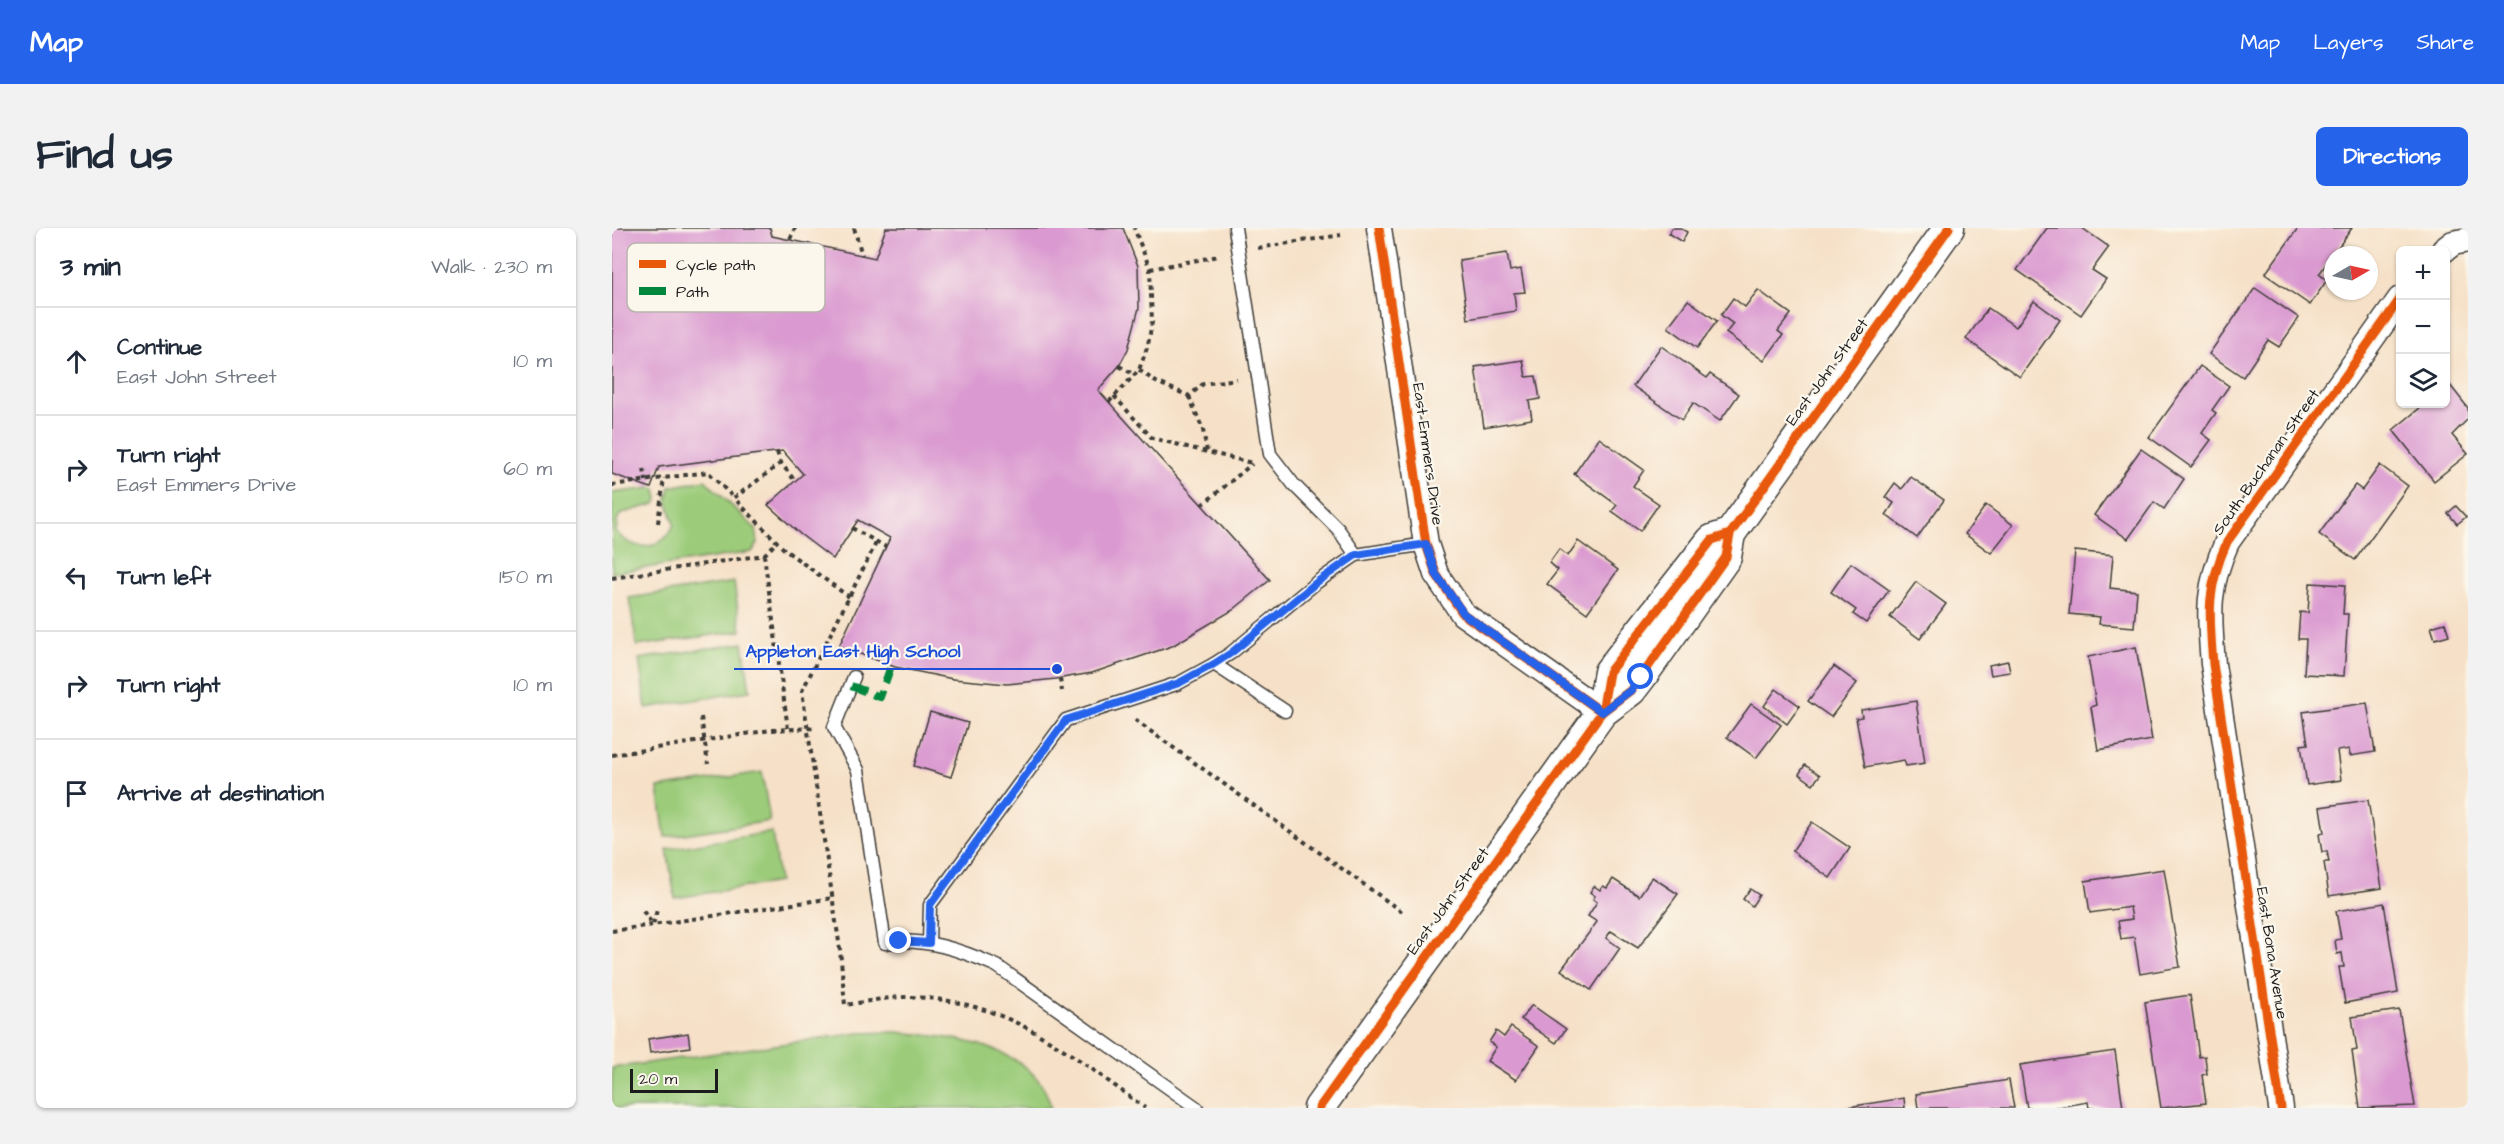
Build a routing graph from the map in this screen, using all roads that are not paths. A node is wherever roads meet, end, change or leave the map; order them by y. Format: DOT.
graph roads {
  1 [pos="1235,228"];
  2 [pos="1379,228"];
  3 [pos="1949,228"];
  4 [pos="2468,240"];
  5 [pos="2449,246"];
  6 [pos="2399,300"];
  7 [pos="1426,544"];
  8 [pos="1356,555"];
  9 [pos="1214,664"];
  10 [pos="854,677"];
  11 [pos="1285,711"];
  12 [pos="1602,712"];
  13 [pos="2235,803"];
  14 [pos="929,943"];
  15 [pos="1197,1108"];
  16 [pos="1319,1108"];
  17 [pos="2281,1108"];
  1 -- 8 [label="lane"];
  2 -- 7 [label="street, East Emmers Drive"];
  3 -- 12 [label="street, East John Street"];
  4 -- 5 [label="street"];
  6 -- 13 [label="street, South Buchanan Street"];
  7 -- 8 [label="lane"];
  7 -- 12 [label="street, East Emmers Drive"];
  8 -- 9 [label="lane"];
  9 -- 11 [label="lane"];
  9 -- 14 [label="lane"];
  10 -- 14 [label="lane"];
  12 -- 16 [label="street, East John Street"];
  13 -- 17 [label="street, East Bona Avenue"];
  14 -- 15 [label="lane"];
}
